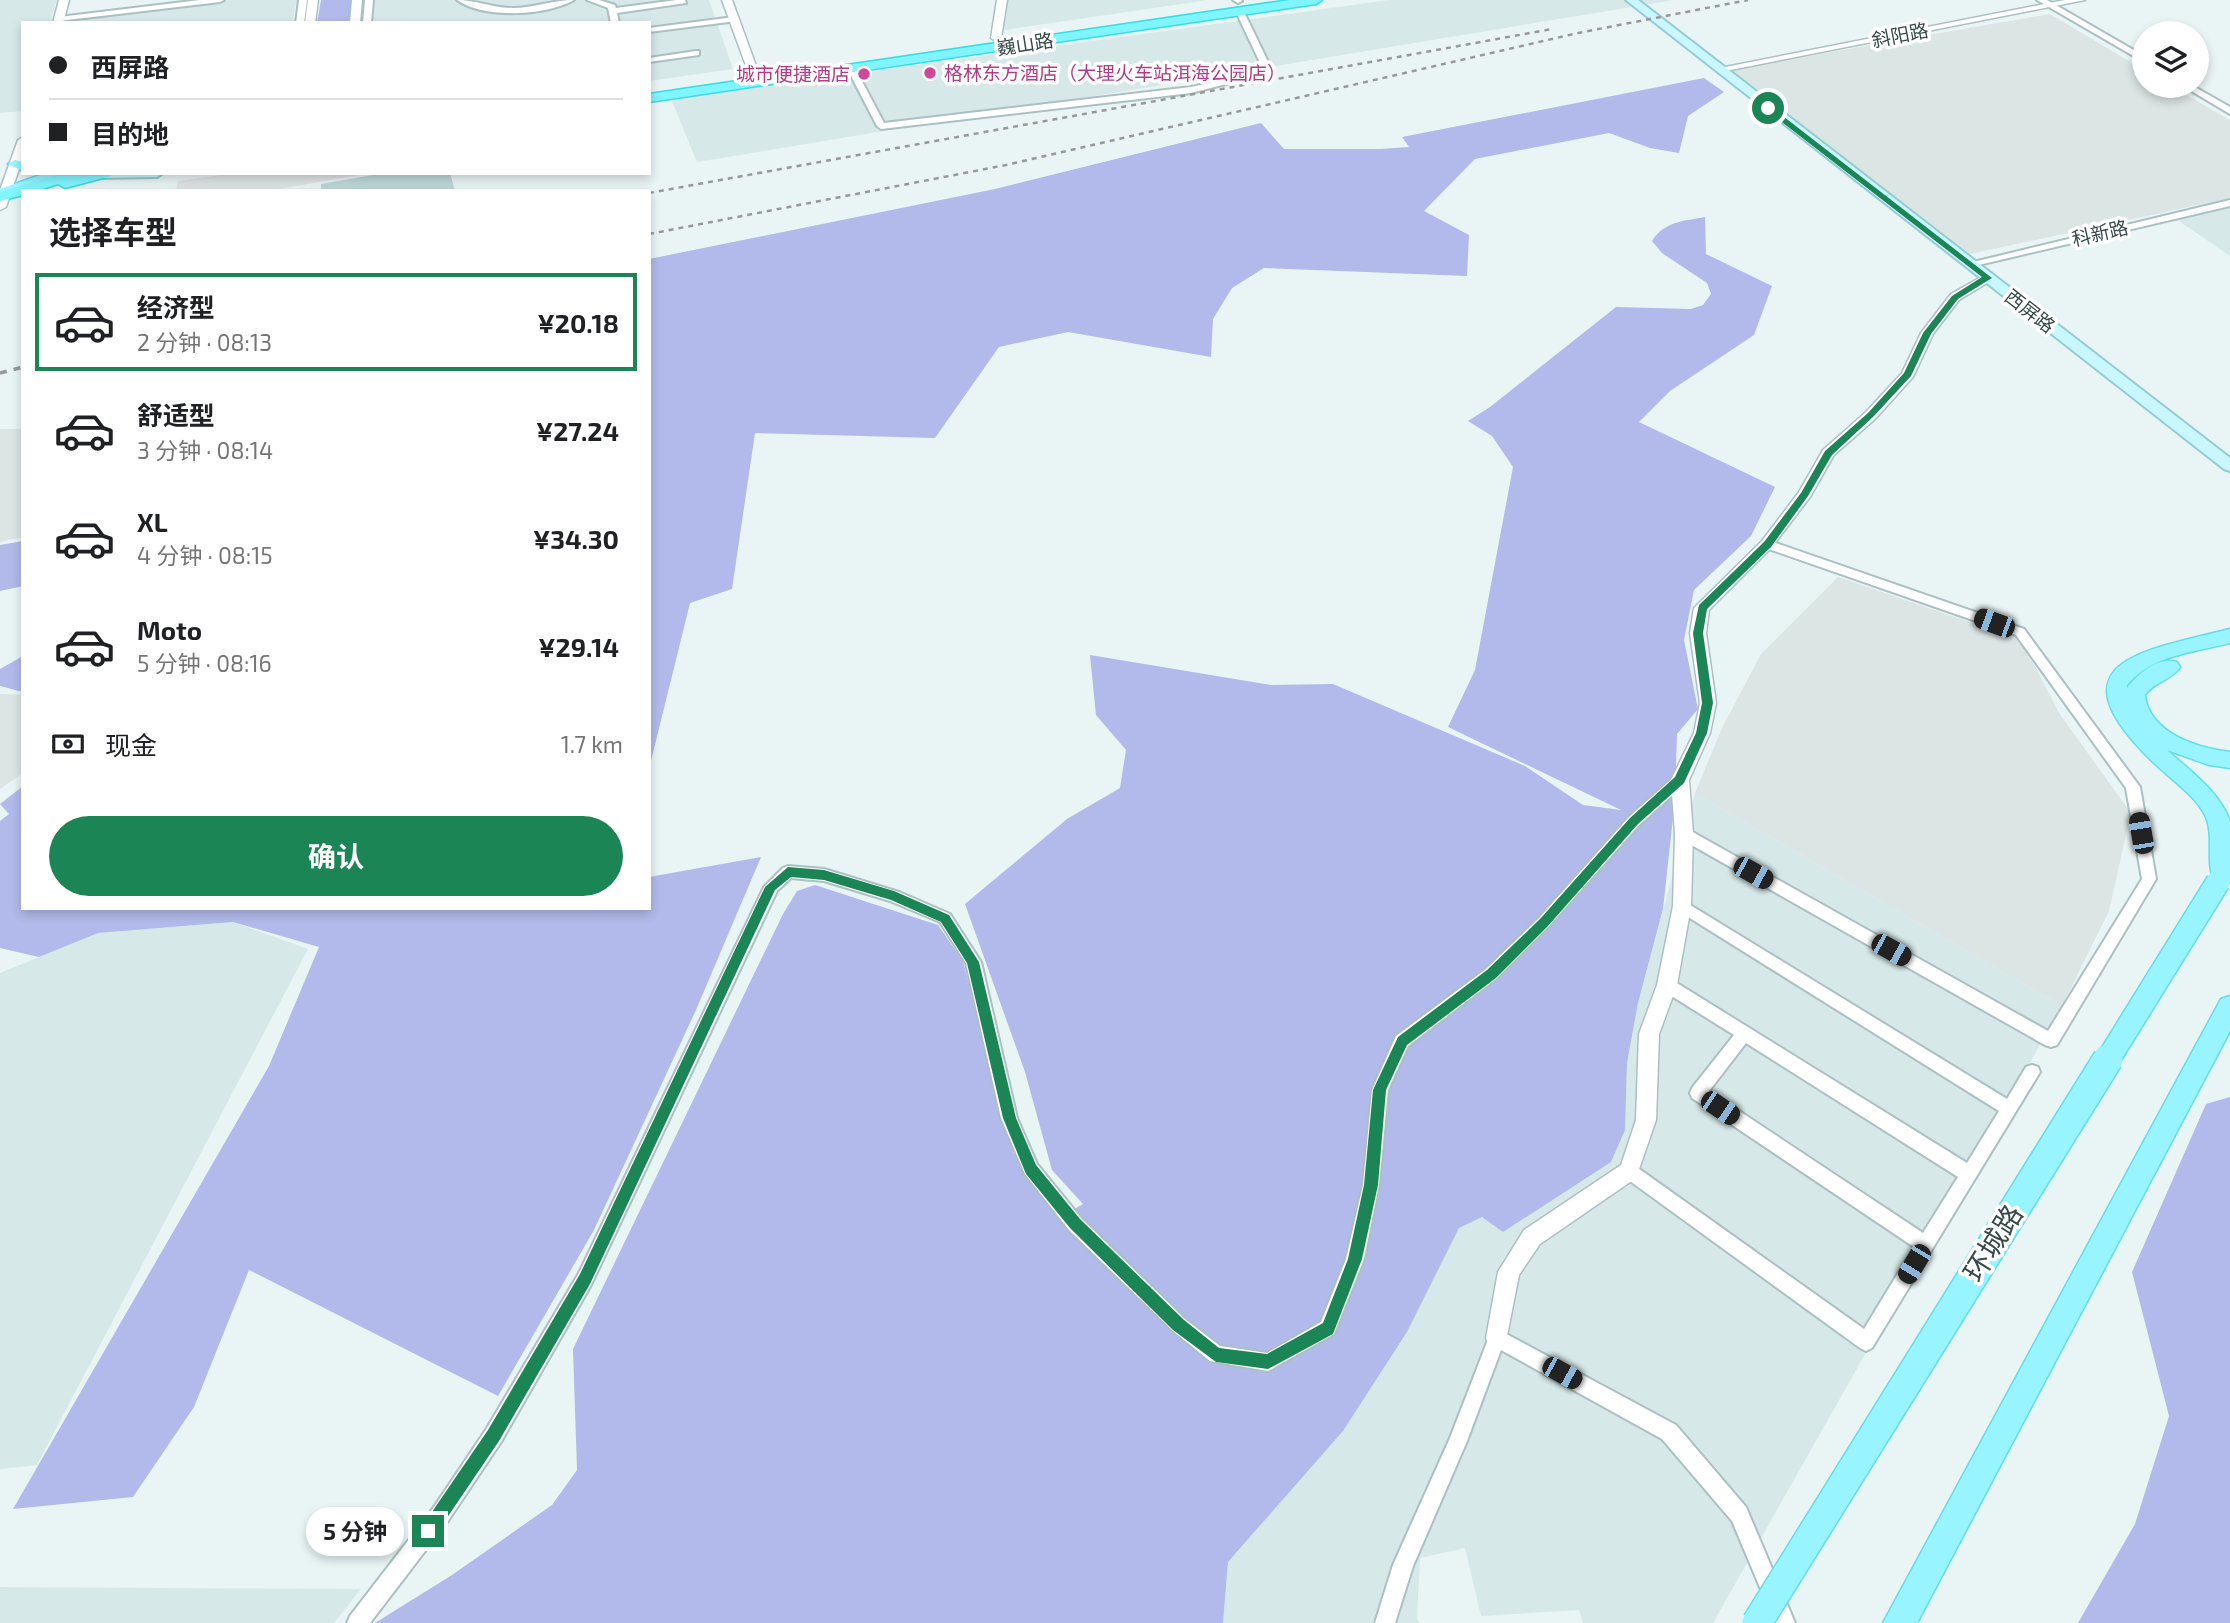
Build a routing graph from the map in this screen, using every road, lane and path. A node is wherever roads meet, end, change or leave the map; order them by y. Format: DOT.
graph roads {
  1 [pos="64,0"];
  2 [pos="220,0"];
  3 [pos="303,0"];
  4 [pos="313,0"];
  5 [pos="357,0"];
  6 [pos="369,0"];
  7 [pos="461,0"];
  8 [pos="570,0"];
  9 [pos="591,0"];
  10 [pos="681,0"];
  11 [pos="727,0"];
  12 [pos="1002,0"];
  13 [pos="1317,0"];
  14 [pos="1631,0"];
  15 [pos="2080,0"];
  16 [pos="1241,3"];
  17 [pos="2046,3"];
  18 [pos="534,8"];
  19 [pos="612,11"];
  20 [pos="734,19"];
  21 [pos="58,21"];
  22 [pos="300,21"];
  23 [pos="310,21"];
  24 [pos="355,21"];
  25 [pos="367,21"];
  26 [pos="614,21"];
  27 [pos="651,30"];
  28 [pos="996,38"];
  29 [pos="696,53"];
  30 [pos="2132,53"];
  31 [pos="651,60"];
  32 [pos="1720,69"];
  33 [pos="852,70"];
  34 [pos="754,74"];
  35 [pos="651,89"];
  36 [pos="651,98"];
  37 [pos="2208,98"];
  38 [pos="2230,111"];
  39 [pos="19,166"];
  40 [pos="57,175"];
  41 [pos="72,175"];
  42 [pos="99,175"];
  43 [pos="26,189"];
  44 [pos="33,189"];
  45 [pos="49,189"];
  46 [pos="21,191"];
  47 [pos="21,193"];
  48 [pos="21,197"];
  49 [pos="2,200"];
  50 [pos="2230,203"];
  51 [pos="1970,264"];
  52 [pos="1988,278"];
  53 [pos="2230,466"];
  54 [pos="1767,544"];
  55 [pos="2230,636"];
  56 [pos="2230,650"];
  57 [pos="2230,760"];
  58 [pos="1680,780"];
  59 [pos="1684,834"];
  60 [pos="2223,873"];
  61 [pos="1682,906"];
  62 [pos="1667,985"];
  63 [pos="2230,1007"];
  64 [pos="1745,1032"];
  65 [pos="2032,1072"];
  66 [pos="2009,1109"];
  67 [pos="1629,1171"];
  68 [pos="1969,1174"];
  69 [pos="1926,1245"];
  70 [pos="1497,1338"];
  71 [pos="356,1623"];
  72 [pos="1385,1623"];
  73 [pos="1757,1623"];
  74 [pos="1785,1623"];
  75 [pos="1899,1623"];
  1 -- 21 [label="street"];
  2 -- 21 [label="street"];
  3 -- 22 [label="street"];
  4 -- 23 [label="street"];
  5 -- 24 [label="street"];
  6 -- 25 [label="street"];
  7 -- 18 [label="street"];
  8 -- 18 [label="street"];
  9 -- 19 [label="street"];
  10 -- 19 [label="street"];
  11 -- 20 [label="street"];
  12 -- 28 [label="street"];
  13 -- 16 [label="highway, 巍山路"];
  14 -- 32 [label="main road, 西屏路"];
  15 -- 17 [label="street, 斜阳路"];
  16 -- 28 [label="highway, 巍山路"];
  16 -- 33 [label="highway, 巍山路"];
  16 -- 33 [label="street"];
  17 -- 30 [label="street"];
  17 -- 32 [label="street, 斜阳路"];
  19 -- 26 [label="street"];
  20 -- 27 [label="street"];
  20 -- 34 [label="street"];
  28 -- 34 [label="highway, 巍山路"];
  29 -- 31 [label="street"];
  32 -- 51 [label="main road, 西屏路"];
  33 -- 36 [label="highway, 巍山路"];
  34 -- 35 [label="highway, 巍山路"];
  37 -- 38 [label="street"];
  39 -- 49 [label="street"];
  40 -- 43 [label="main road"];
  41 -- 44 [label="highway"];
  42 -- 45 [label="highway"];
  46 -- 49 [label="main road"];
  47 -- 49 [label="highway"];
  48 -- 49 [label="highway"];
  50 -- 51 [label="street, 科新路"];
  51 -- 52 [label="main road, 西屏路"];
  52 -- 53 [label="main road, 西屏路"];
  52 -- 54 [label="street"];
  54 -- 58 [label="street"];
  54 -- 59 [label="street"];
  55 -- 60 [label="main road"];
  56 -- 57 [label="main road"];
  58 -- 59 [label="street"];
  58 -- 71 [label="street"];
  59 -- 61 [label="street"];
  60 -- 73 [label="main road, 环城路, bridge"];
  61 -- 62 [label="street"];
  61 -- 66 [label="street"];
  62 -- 64 [label="street"];
  62 -- 67 [label="street"];
  63 -- 75 [label="main road"];
  64 -- 68 [label="street"];
  64 -- 69 [label="street"];
  65 -- 66 [label="street"];
  66 -- 68 [label="street"];
  67 -- 69 [label="street"];
  67 -- 70 [label="street"];
  68 -- 69 [label="street"];
  70 -- 72 [label="street"];
  70 -- 74 [label="street"];
}
